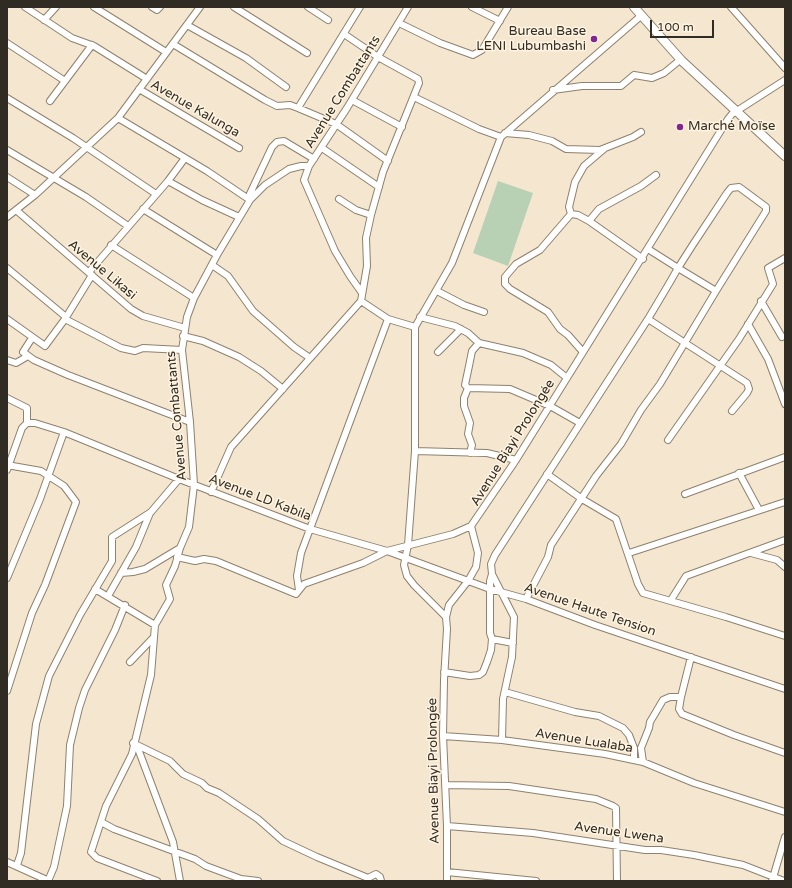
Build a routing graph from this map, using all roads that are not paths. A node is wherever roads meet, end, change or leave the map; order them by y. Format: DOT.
graph roads {
  1 [pos="25,7"];
  2 [pos="56,7"];
  3 [pos="94,7"];
  4 [pos="152,7"];
  5 [pos="160,7"];
  6 [pos="200,7"];
  7 [pos="234,7"];
  8 [pos="308,7"];
  9 [pos="360,7"];
  10 [pos="408,7"];
  11 [pos="472,7"];
  12 [pos="508,7"];
  13 [pos="634,7"];
  14 [pos="731,7"];
  15 [pos="642,15"];
  16 [pos="44,20"];
  17 [pos="328,20"];
  18 [pos="500,20"];
  19 [pos="399,23"];
  20 [pos="188,25"];
  21 [pos="344,34"];
  22 [pos="7,43"];
  23 [pos="174,44"];
  24 [pos="92,45"];
  25 [pos="166,52"];
  26 [pos="307,53"];
  27 [pos="378,57"];
  28 [pos="680,60"];
  29 [pos="785,68"];
  30 [pos="147,79"];
  31 [pos="785,80"];
  32 [pos="65,81"];
  33 [pos="286,87"];
  34 [pos="139,89"];
  35 [pos="553,90"];
  36 [pos="414,97"];
  37 [pos="7,98"];
  38 [pos="352,100"];
  39 [pos="50,102"];
  40 [pos="298,108"];
  41 [pos="736,112"];
  42 [pos="118,118"];
  43 [pos="336,124"];
  44 [pos="402,127"];
  45 [pos="641,132"];
  46 [pos="503,135"];
  47 [pos="86,147"];
  48 [pos="239,148"];
  49 [pos="322,148"];
  50 [pos="604,149"];
  51 [pos="7,150"];
  52 [pos="785,156"];
  53 [pos="185,158"];
  54 [pos="314,159"];
  55 [pos="388,161"];
  56 [pos="309,166"];
  57 [pos="656,175"];
  58 [pos="7,177"];
  59 [pos="54,177"];
  60 [pos="168,181"];
  61 [pos="379,187"];
  62 [pos="156,194"];
  63 [pos="35,195"];
  64 [pos="249,199"];
  65 [pos="339,199"];
  66 [pos="143,209"];
  67 [pos="16,210"];
  68 [pos="571,214"];
  69 [pos="371,215"];
  70 [pos="7,217"];
  71 [pos="239,217"];
  72 [pos="588,221"];
  73 [pos="128,226"];
  74 [pos="111,245"];
  75 [pos="648,250"];
  76 [pos="217,255"];
  77 [pos="642,258"];
  78 [pos="785,258"];
  79 [pos="212,265"];
  80 [pos="7,268"];
  81 [pos="678,268"];
  82 [pos="90,273"];
  83 [pos="716,290"];
  84 [pos="437,291"];
  85 [pos="362,293"];
  86 [pos="194,298"];
  87 [pos="362,301"];
  88 [pos="761,301"];
  89 [pos="484,312"];
  90 [pos="420,317"];
  91 [pos="65,318"];
  92 [pos="648,318"];
  93 [pos="7,319"];
  94 [pos="388,319"];
  95 [pos="748,324"];
  96 [pos="415,327"];
  97 [pos="185,328"];
  98 [pos="461,329"];
  99 [pos="183,336"];
  100 [pos="782,337"];
  101 [pos="32,338"];
  102 [pos="684,342"];
  103 [pos="479,343"];
  104 [pos="182,350"];
  105 [pos="438,352"];
  106 [pos="583,352"];
  107 [pos="28,356"];
  108 [pos="310,358"];
  109 [pos="7,360"];
  110 [pos="720,365"];
  111 [pos="567,378"];
  112 [pos="468,388"];
  113 [pos="283,389"];
  114 [pos="7,398"];
  115 [pos="785,404"];
  116 [pos="550,406"];
  117 [pos="732,411"];
  118 [pos="190,422"];
  119 [pos="27,423"];
  120 [pos="580,423"];
  121 [pos="64,432"];
  122 [pos="668,440"];
  123 [pos="415,451"];
  124 [pos="470,453"];
  125 [pos="785,456"];
  126 [pos="516,460"];
  127 [pos="8,467"];
  128 [pos="740,473"];
  129 [pos="48,474"];
  130 [pos="547,474"];
  131 [pos="179,479"];
  132 [pos="194,485"];
  133 [pos="211,492"];
  134 [pos="686,494"];
  135 [pos="582,499"];
  136 [pos="785,502"];
  137 [pos="759,510"];
  138 [pos="151,512"];
  139 [pos="471,526"];
  140 [pos="310,529"];
  141 [pos="785,540"];
  142 [pos="408,545"];
  143 [pos="180,548"];
  144 [pos="387,551"];
  145 [pos="750,552"];
  146 [pos="629,553"];
  147 [pos="177,557"];
  148 [pos="406,557"];
  149 [pos="785,568"];
  150 [pos="121,573"];
  151 [pos="492,574"];
  152 [pos="7,578"];
  153 [pos="468,582"];
  154 [pos="95,589"];
  155 [pos="490,589"];
  156 [pos="298,592"];
  157 [pos="503,593"];
  158 [pos="108,596"];
  159 [pos="526,599"];
  160 [pos="671,600"];
  161 [pos="125,606"];
  162 [pos="446,617"];
  163 [pos="155,625"];
  164 [pos="785,636"];
  165 [pos="153,638"];
  166 [pos="492,639"];
  167 [pos="513,643"];
  168 [pos="691,657"];
  169 [pos="130,662"];
  170 [pos="444,672"];
  171 [pos="785,689"];
  172 [pos="7,691"];
  173 [pos="505,692"];
  174 [pos="681,697"];
  175 [pos="443,736"];
  176 [pos="502,740"];
  177 [pos="135,745"];
  178 [pos="785,753"];
  179 [pos="634,760"];
  180 [pos="643,762"];
  181 [pos="445,786"];
  182 [pos="785,812"];
  183 [pos="101,822"];
  184 [pos="447,826"];
  185 [pos="785,837"];
  186 [pos="616,846"];
  187 [pos="175,852"];
  188 [pos="7,862"];
  189 [pos="17,865"];
  190 [pos="447,872"];
  191 [pos="772,879"];
  192 [pos="48,881"];
  193 [pos="157,881"];
  194 [pos="180,881"];
  195 [pos="258,881"];
  196 [pos="381,881"];
  197 [pos="447,881"];
  198 [pos="536,881"];
  199 [pos="617,881"];
  200 [pos="784,881"];
  1 -- 16 [label="street, Avenue Kalunga"];
  2 -- 16 [label="street"];
  3 -- 25 [label="street"];
  4 -- 5 [label="street"];
  6 -- 20 [label="street"];
  7 -- 26 [label="street"];
  8 -- 17 [label="street"];
  9 -- 21 [label="street"];
  10 -- 19 [label="street, Avenue Combattants"];
  11 -- 18 [label="street"];
  12 -- 18 [label="street"];
  13 -- 15 [label="main road"];
  14 -- 29 [label="street"];
  15 -- 28 [label="main road"];
  15 -- 35 [label="street"];
  16 -- 24 [label="street, Avenue Kalunga"];
  18 -- 19 [label="street"];
  19 -- 27 [label="street, Avenue Combattants"];
  20 -- 23 [label="street"];
  20 -- 33 [label="street"];
  21 -- 27 [label="street"];
  21 -- 40 [label="street"];
  22 -- 32 [label="street"];
  23 -- 25 [label="street"];
  23 -- 40 [label="street"];
  24 -- 30 [label="street, Avenue Kalunga"];
  24 -- 32 [label="street"];
  25 -- 30 [label="street"];
  27 -- 36 [label="street"];
  27 -- 38 [label="street, Avenue Combattants"];
  28 -- 35 [label="street"];
  28 -- 41 [label="main road"];
  30 -- 34 [label="street"];
  31 -- 41 [label="street, Avenue Biayi Prolongée"];
  32 -- 39 [label="street"];
  34 -- 42 [label="street"];
  34 -- 48 [label="street, Avenue Kalunga"];
  35 -- 46 [label="street"];
  36 -- 44 [label="street"];
  36 -- 46 [label="street"];
  37 -- 47 [label="street"];
  38 -- 43 [label="street, Avenue Combattants"];
  38 -- 44 [label="street"];
  40 -- 43 [label="street"];
  41 -- 52 [label="main road"];
  41 -- 75 [label="street, Avenue Biayi Prolongée"];
  42 -- 47 [label="street"];
  42 -- 53 [label="street"];
  43 -- 49 [label="street, Avenue Combattants"];
  43 -- 55 [label="street"];
  44 -- 55 [label="street"];
  45 -- 50 [label="street"];
  46 -- 50 [label="street"];
  46 -- 84 [label="street"];
  47 -- 59 [label="street"];
  47 -- 62 [label="street"];
  49 -- 54 [label="street, Avenue Combattants"];
  49 -- 61 [label="street"];
  50 -- 68 [label="street"];
  51 -- 59 [label="street"];
  53 -- 60 [label="street"];
  53 -- 64 [label="street"];
  54 -- 56 [label="street, Avenue Combattants"];
  54 -- 64 [label="street"];
  55 -- 61 [label="street"];
  56 -- 64 [label="street, Avenue Combattants"];
  56 -- 85 [label="street"];
  57 -- 72 [label="street"];
  58 -- 63 [label="street"];
  59 -- 63 [label="street"];
  59 -- 73 [label="street"];
  60 -- 62 [label="street"];
  60 -- 71 [label="street"];
  61 -- 69 [label="street"];
  62 -- 66 [label="street"];
  63 -- 67 [label="street"];
  64 -- 71 [label="street, Avenue Combattants"];
  65 -- 69 [label="street"];
  66 -- 73 [label="street"];
  66 -- 76 [label="street"];
  67 -- 70 [label="street"];
  67 -- 82 [label="street, Avenue Likasi"];
  68 -- 72 [label="street"];
  68 -- 106 [label="street"];
  69 -- 85 [label="street"];
  71 -- 76 [label="street, Avenue Combattants"];
  72 -- 77 [label="street"];
  73 -- 74 [label="street"];
  74 -- 82 [label="street"];
  74 -- 86 [label="street"];
  75 -- 77 [label="street, Avenue Biayi Prolongée"];
  75 -- 81 [label="street"];
  76 -- 79 [label="street, Avenue Combattants"];
  77 -- 106 [label="street, Avenue Biayi Prolongée"];
  78 -- 88 [label="street"];
  79 -- 86 [label="street, Avenue Combattants"];
  79 -- 108 [label="street"];
  80 -- 91 [label="street"];
  81 -- 83 [label="street"];
  81 -- 83 [label="street"];
  81 -- 92 [label="street"];
  82 -- 91 [label="street"];
  82 -- 97 [label="street, Avenue Likasi"];
  83 -- 102 [label="street"];
  84 -- 89 [label="street"];
  84 -- 90 [label="street"];
  85 -- 87 [label="street"];
  86 -- 97 [label="street, Avenue Combattants"];
  87 -- 94 [label="street"];
  87 -- 108 [label="street"];
  88 -- 95 [label="street"];
  88 -- 100 [label="street"];
  90 -- 96 [label="street"];
  90 -- 98 [label="street"];
  91 -- 101 [label="street"];
  91 -- 104 [label="street"];
  92 -- 102 [label="street"];
  92 -- 120 [label="street"];
  93 -- 101 [label="street"];
  94 -- 96 [label="street"];
  94 -- 140 [label="street"];
  95 -- 110 [label="street"];
  95 -- 115 [label="street"];
  96 -- 123 [label="street"];
  97 -- 99 [label="street, Avenue Combattants"];
  98 -- 103 [label="street"];
  98 -- 105 [label="street"];
  99 -- 104 [label="street, Avenue Combattants"];
  99 -- 113 [label="street"];
  101 -- 107 [label="street"];
  102 -- 110 [label="street"];
  102 -- 135 [label="street"];
  103 -- 111 [label="street"];
  103 -- 112 [label="street"];
  104 -- 118 [label="street, Avenue Combattants"];
  106 -- 111 [label="street, Avenue Biayi Prolongée"];
  107 -- 109 [label="street"];
  107 -- 118 [label="street"];
  108 -- 113 [label="street"];
  110 -- 117 [label="street"];
  110 -- 122 [label="street"];
  111 -- 116 [label="street, Avenue Biayi Prolongée"];
  112 -- 116 [label="street"];
  112 -- 124 [label="street"];
  113 -- 133 [label="street"];
  114 -- 119 [label="street"];
  116 -- 120 [label="street"];
  116 -- 126 [label="street, Avenue Biayi Prolongée"];
  118 -- 132 [label="street, Avenue Combattants"];
  119 -- 121 [label="street, Avenue LD Kabila"];
  119 -- 127 [label="street"];
  120 -- 130 [label="street"];
  121 -- 129 [label="street"];
  121 -- 131 [label="street, Avenue LD Kabila"];
  123 -- 124 [label="street"];
  123 -- 142 [label="street"];
  124 -- 126 [label="street"];
  125 -- 128 [label="street"];
  126 -- 139 [label="street, Avenue Biayi Prolongée"];
  127 -- 129 [label="street"];
  128 -- 134 [label="street"];
  128 -- 137 [label="street"];
  129 -- 152 [label="street"];
  129 -- 172 [label="street"];
  130 -- 135 [label="street"];
  130 -- 151 [label="street"];
  131 -- 132 [label="street, Avenue LD Kabila"];
  131 -- 138 [label="street"];
  132 -- 133 [label="street, Avenue LD Kabila"];
  132 -- 143 [label="street, Avenue Combattants"];
  133 -- 140 [label="street, Avenue LD Kabila"];
  135 -- 146 [label="street"];
  135 -- 159 [label="street"];
  136 -- 137 [label="street"];
  137 -- 146 [label="street"];
  138 -- 150 [label="street"];
  138 -- 154 [label="street"];
  139 -- 142 [label="street"];
  139 -- 153 [label="street, Avenue Biayi Prolongée"];
  140 -- 144 [label="street, Avenue LD Kabila"];
  140 -- 156 [label="street"];
  141 -- 145 [label="street"];
  142 -- 144 [label="street"];
  142 -- 148 [label="street"];
  143 -- 147 [label="street, Avenue Combattants"];
  143 -- 150 [label="street"];
  144 -- 148 [label="street, Avenue Haute Tension"];
  144 -- 156 [label="street"];
  145 -- 149 [label="street"];
  145 -- 160 [label="street"];
  146 -- 160 [label="street"];
  147 -- 156 [label="street"];
  147 -- 163 [label="street, Avenue Combattants"];
  148 -- 153 [label="street, Avenue Haute Tension"];
  148 -- 162 [label="street"];
  150 -- 158 [label="street"];
  151 -- 155 [label="street"];
  151 -- 157 [label="street"];
  153 -- 155 [label="street, Avenue Haute Tension"];
  153 -- 162 [label="street, Avenue Biayi Prolongée"];
  154 -- 158 [label="street"];
  154 -- 189 [label="street"];
  155 -- 157 [label="street, Avenue Haute Tension"];
  155 -- 166 [label="street"];
  157 -- 159 [label="street, Avenue Haute Tension"];
  157 -- 167 [label="street"];
  158 -- 161 [label="street"];
  159 -- 168 [label="street, Avenue Haute Tension"];
  160 -- 164 [label="street"];
  161 -- 163 [label="street"];
  161 -- 192 [label="street"];
  162 -- 170 [label="street, Avenue Biayi Prolongée"];
  163 -- 165 [label="street"];
  165 -- 169 [label="street"];
  165 -- 177 [label="street"];
  166 -- 167 [label="street"];
  166 -- 170 [label="street"];
  167 -- 173 [label="street"];
  168 -- 171 [label="street, Avenue Haute Tension"];
  168 -- 174 [label="street"];
  170 -- 175 [label="street, Avenue Biayi Prolongée"];
  173 -- 176 [label="street"];
  173 -- 179 [label="street"];
  174 -- 178 [label="street"];
  174 -- 180 [label="street"];
  175 -- 176 [label="street, Avenue Lualaba"];
  175 -- 181 [label="street, Avenue Biayi Prolongée"];
  176 -- 179 [label="street, Avenue Lualaba"];
  177 -- 183 [label="street"];
  177 -- 187 [label="street"];
  177 -- 196 [label="street"];
  179 -- 180 [label="street, Avenue Lualaba"];
  180 -- 182 [label="street, Avenue Lualaba"];
  181 -- 184 [label="street, Avenue Biayi Prolongée"];
  181 -- 186 [label="street"];
  183 -- 187 [label="street"];
  183 -- 193 [label="street"];
  184 -- 186 [label="street, Avenue Lwena"];
  184 -- 190 [label="street, Avenue Biayi Prolongée"];
  185 -- 191 [label="street"];
  186 -- 191 [label="street, Avenue Lwena"];
  186 -- 199 [label="street"];
  187 -- 194 [label="street"];
  187 -- 195 [label="street"];
  188 -- 189 [label="street"];
  189 -- 192 [label="street"];
  190 -- 197 [label="street, Avenue Biayi Prolongée"];
  190 -- 198 [label="street"];
  191 -- 200 [label="street, Avenue Lwena"];
}
